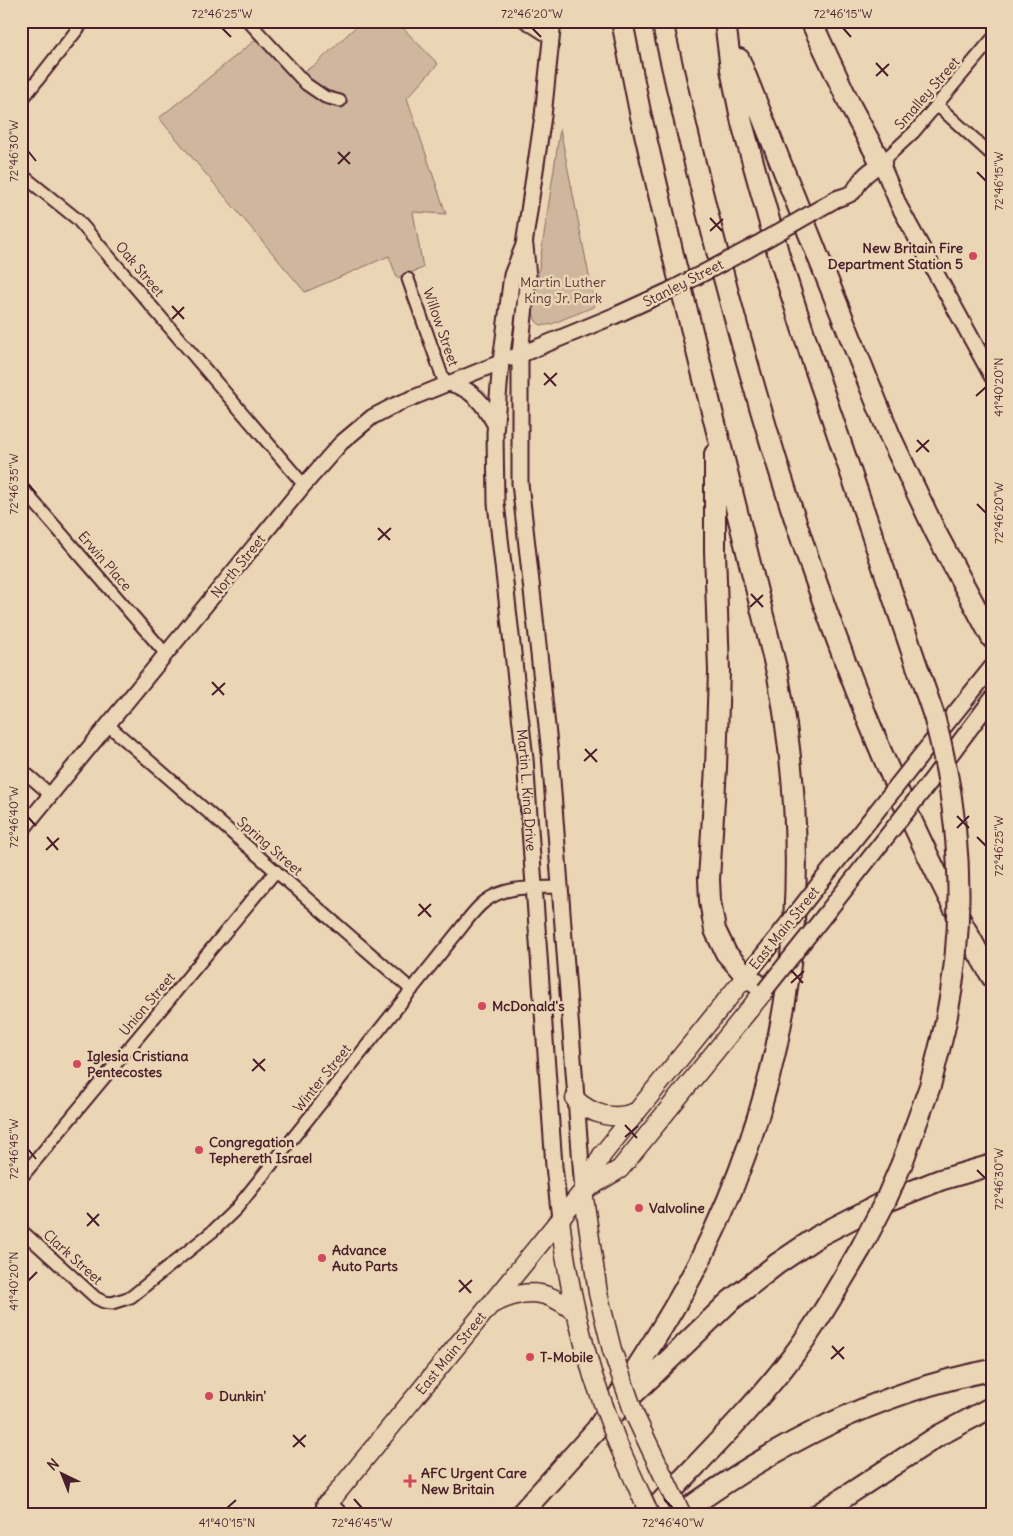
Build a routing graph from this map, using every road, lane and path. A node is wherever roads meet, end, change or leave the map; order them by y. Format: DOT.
graph roads {
  1 [pos="84,21"];
  2 [pos="248,21"];
  3 [pos="524,21"];
  4 [pos="553,21"];
  5 [pos="622,21"];
  6 [pos="662,21"];
  7 [pos="725,21"];
  8 [pos="811,21"];
  9 [pos="552,39"];
  10 [pos="992,39"];
  11 [pos="21,101"];
  12 [pos="340,101"];
  13 [pos="937,105"];
  14 [pos="992,155"];
  15 [pos="881,163"];
  16 [pos="21,174"];
  17 [pos="524,245"];
  18 [pos="408,279"];
  19 [pos="520,354"];
  20 [pos="501,362"];
  21 [pos="992,376"];
  22 [pos="447,384"];
  23 [pos="496,424"];
  24 [pos="715,425"];
  25 [pos="304,485"];
  26 [pos="21,487"];
  27 [pos="992,638"];
  28 [pos="166,654"];
  29 [pos="988,672"];
  30 [pos="992,699"];
  31 [pos="108,725"];
  32 [pos="21,769"];
  33 [pos="51,795"];
  34 [pos="21,831"];
  35 [pos="276,872"];
  36 [pos="560,887"];
  37 [pos="534,888"];
  38 [pos="951,901"];
  39 [pos="992,956"];
  40 [pos="992,977"];
  41 [pos="758,987"];
  42 [pos="412,990"];
  43 [pos="575,1099"];
  44 [pos="636,1112"];
  45 [pos="992,1165"];
  46 [pos="21,1178"];
  47 [pos="582,1191"];
  48 [pos="560,1219"];
  49 [pos="21,1230"];
  50 [pos="107,1303"];
  51 [pos="490,1305"];
  52 [pos="576,1313"];
  53 [pos="992,1370"];
  54 [pos="992,1407"];
  55 [pos="597,1429"];
  56 [pos="328,1511"];
  57 [pos="520,1515"];
  58 [pos="650,1515"];
  59 [pos="681,1515"];
  60 [pos="817,1515"];
  1 -- 11 [label="street"];
  2 -- 12 [label="street"];
  3 -- 9 [label="street"];
  4 -- 9 [label="main road"];
  5 -- 24 [label="highway"];
  6 -- 38 [label="highway"];
  7 -- 27 [label="highway"];
  7 -- 58 [label="highway, bridge"];
  8 -- 15 [label="highway"];
  9 -- 17 [label="main road"];
  10 -- 13 [label="street, Smalley Street"];
  13 -- 14 [label="street"];
  13 -- 15 [label="street, Smalley Street"];
  15 -- 19 [label="main road, Stanley Street, bridge"];
  15 -- 21 [label="main road"];
  16 -- 25 [label="street, Oak Street"];
  17 -- 19 [label="main road"];
  17 -- 20 [label="main road"];
  18 -- 22 [label="street, Willow Street"];
  19 -- 20 [label="main road, Stanley Street"];
  19 -- 36 [label="main road, Martin L. King Drive"];
  20 -- 22 [label="street, North Street"];
  20 -- 23 [label="main road, Martin L. King Drive"];
  22 -- 23 [label="main road"];
  22 -- 25 [label="street, North Street"];
  23 -- 37 [label="main road, Martin L. King Drive"];
  24 -- 41 [label="highway"];
  24 -- 55 [label="highway"];
  25 -- 28 [label="street, North Street"];
  26 -- 28 [label="street, Erwin Place"];
  28 -- 31 [label="street, North Street"];
  29 -- 41 [label="main road, East Main Street, bridge"];
  30 -- 41 [label="main road, East Main Street, bridge"];
  31 -- 33 [label="street, North Street"];
  31 -- 35 [label="street, Spring Street"];
  32 -- 33 [label="street"];
  33 -- 34 [label="street, North Street"];
  35 -- 42 [label="street, Spring Street"];
  35 -- 46 [label="street, Union Street"];
  36 -- 37 [label="street, Winter Street"];
  36 -- 43 [label="main road, Martin L. King Drive"];
  37 -- 42 [label="street, Winter Street"];
  37 -- 48 [label="main road, Martin L. King Drive"];
  38 -- 39 [label="highway"];
  38 -- 40 [label="highway"];
  41 -- 44 [label="main road, East Main Street"];
  41 -- 47 [label="main road, East Main Street"];
  42 -- 50 [label="street, Winter Street"];
  43 -- 44 [label="main road"];
  43 -- 47 [label="main road, Martin L. King Drive"];
  44 -- 47 [label="main road, East Main Street"];
  45 -- 55 [label="highway"];
  47 -- 48 [label="main road, East Main Street"];
  47 -- 59 [label="main road, bridge"];
  48 -- 51 [label="main road, East Main Street"];
  48 -- 52 [label="main road"];
  49 -- 50 [label="street, Clark Street"];
  51 -- 52 [label="main road"];
  51 -- 56 [label="main road, East Main Street"];
  52 -- 58 [label="main road, bridge"];
  53 -- 59 [label="highway"];
  54 -- 60 [label="highway"];
  55 -- 57 [label="highway"];
}
